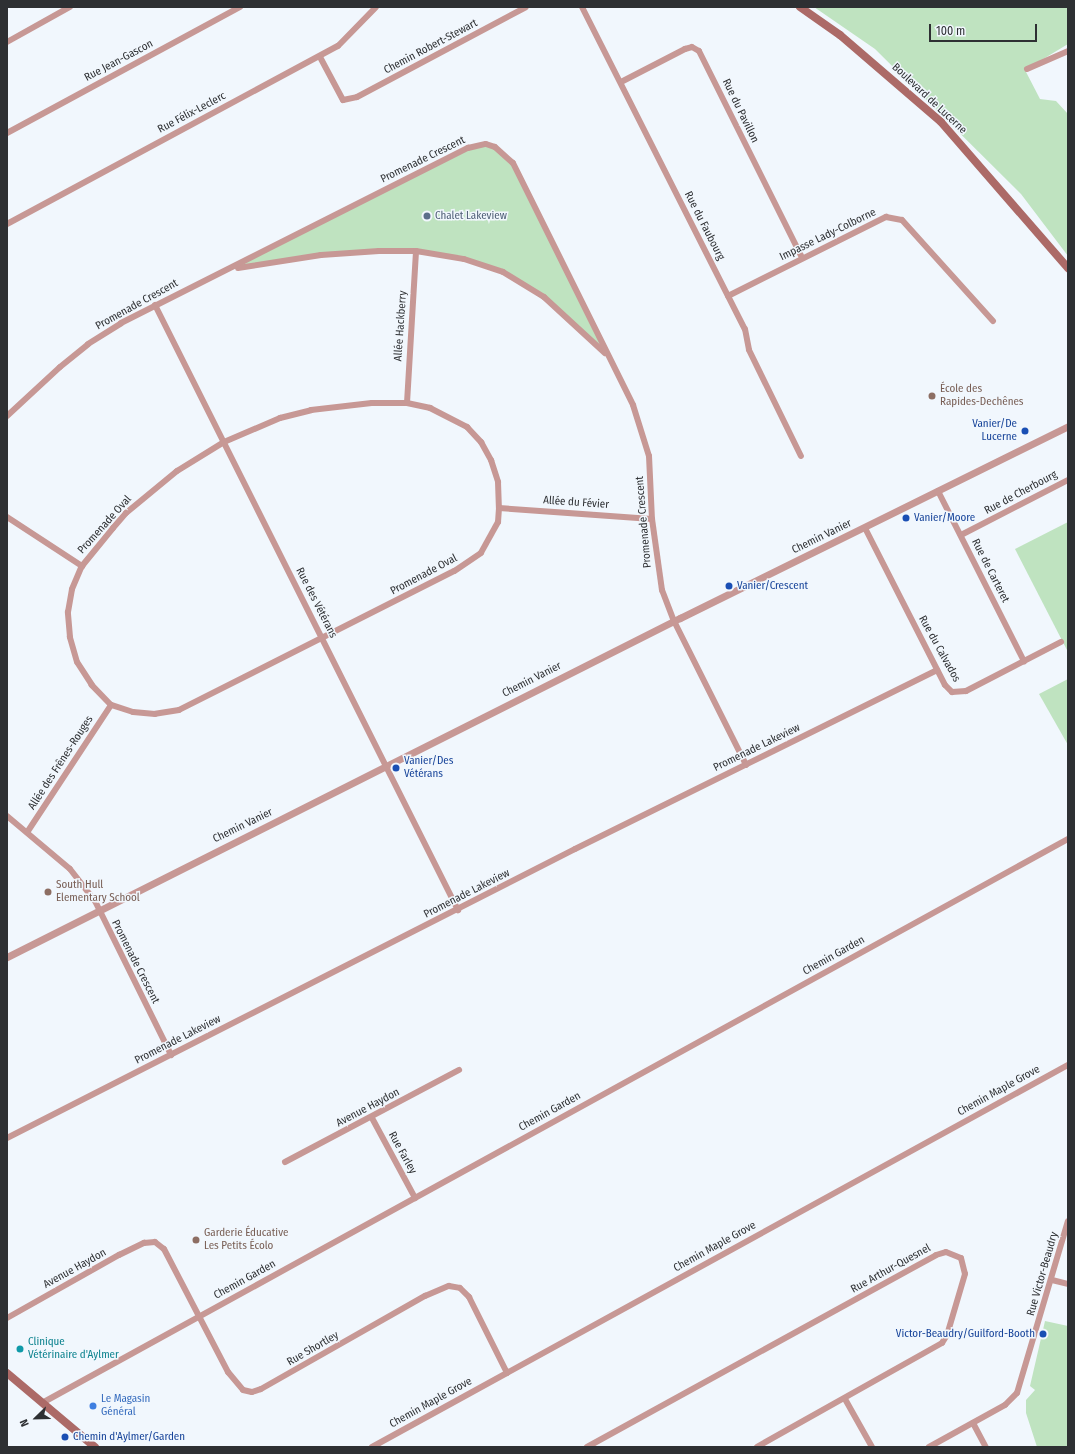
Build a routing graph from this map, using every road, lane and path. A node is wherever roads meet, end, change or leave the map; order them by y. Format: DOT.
graph roads {
  1 [pos="70,7"];
  2 [pos="240,7"];
  3 [pos="376,7"];
  4 [pos="526,7"];
  5 [pos="582,7"];
  6 [pos="800,7"];
  7 [pos="7,42"];
  8 [pos="1068,51"];
  9 [pos="320,57"];
  10 [pos="1027,69"];
  11 [pos="621,82"];
  12 [pos="7,133"];
  13 [pos="7,224"];
  14 [pos="416,251"];
  15 [pos="802,258"];
  16 [pos="1068,268"];
  17 [pos="230,270"];
  18 [pos="728,296"];
  19 [pos="155,305"];
  20 [pos="993,321"];
  21 [pos="612,360"];
  22 [pos="407,402"];
  23 [pos="7,416"];
  24 [pos="1068,426"];
  25 [pos="224,442"];
  26 [pos="801,456"];
  27 [pos="1068,480"];
  28 [pos="938,491"];
  29 [pos="499,508"];
  30 [pos="7,517"];
  31 [pos="652,519"];
  32 [pos="864,528"];
  33 [pos="961,535"];
  34 [pos="82,566"];
  35 [pos="674,621"];
  36 [pos="322,637"];
  37 [pos="1061,642"];
  38 [pos="1024,661"];
  39 [pos="937,670"];
  40 [pos="111,705"];
  41 [pos="746,765"];
  42 [pos="387,766"];
  43 [pos="7,816"];
  44 [pos="28,832"];
  45 [pos="1068,839"];
  46 [pos="100,909"];
  47 [pos="458,910"];
  48 [pos="7,957"];
  49 [pos="171,1055"];
  50 [pos="1068,1065"];
  51 [pos="459,1070"];
  52 [pos="372,1118"];
  53 [pos="7,1138"];
  54 [pos="285,1162"];
  55 [pos="415,1198"];
  56 [pos="1068,1221"];
  57 [pos="155,1242"];
  58 [pos="1052,1280"];
  59 [pos="1068,1284"];
  60 [pos="198,1317"];
  61 [pos="7,1318"];
  62 [pos="7,1373"];
  63 [pos="507,1373"];
  64 [pos="845,1399"];
  65 [pos="42,1403"];
  66 [pos="973,1423"];
  67 [pos="95,1447"];
  68 [pos="372,1447"];
  69 [pos="587,1447"];
  70 [pos="757,1447"];
  71 [pos="872,1447"];
  72 [pos="929,1447"];
  73 [pos="986,1447"];
  1 -- 7 [label="street"];
  2 -- 12 [label="street, Rue Jean-Gascon"];
  3 -- 9 [label="street, Rue Félix-Leclerc"];
  4 -- 9 [label="street, Chemin Robert-Stewart"];
  5 -- 11 [label="street, Rue du Faubourg"];
  6 -- 16 [label="main road, Boulevard de Lucerne"];
  8 -- 10 [label="street"];
  9 -- 13 [label="street, Rue Félix-Leclerc"];
  11 -- 15 [label="street, Rue du Pavillon"];
  11 -- 18 [label="street, Rue du Faubourg"];
  14 -- 17 [label="street, Promenade Crescent"];
  14 -- 21 [label="street, Promenade Crescent"];
  14 -- 22 [label="street, Allée Hackberry"];
  15 -- 18 [label="street, Impasse Lady-Colborne"];
  15 -- 20 [label="street, Impasse Lady-Colborne"];
  17 -- 19 [label="street, Promenade Crescent"];
  17 -- 21 [label="street, Promenade Crescent"];
  18 -- 26 [label="street, Rue du Faubourg"];
  19 -- 23 [label="street, Promenade Crescent"];
  19 -- 25 [label="street, Rue des Vétérans"];
  21 -- 31 [label="street, Promenade Crescent"];
  22 -- 25 [label="street, Promenade Oval"];
  22 -- 29 [label="street, Promenade Oval"];
  24 -- 28 [label="street, Chemin Vanier"];
  25 -- 34 [label="street, Promenade Oval"];
  25 -- 36 [label="street, Rue des Vétérans"];
  27 -- 33 [label="street, Rue de Cherbourg"];
  28 -- 32 [label="street, Chemin Vanier"];
  28 -- 33 [label="street, Rue de Carteret"];
  29 -- 31 [label="street, Allée du Févier"];
  29 -- 36 [label="street, Promenade Oval"];
  30 -- 34 [label="street"];
  31 -- 35 [label="street, Promenade Crescent"];
  32 -- 35 [label="street, Chemin Vanier"];
  32 -- 39 [label="street, Rue du Calvados"];
  33 -- 38 [label="street, Rue de Carteret"];
  34 -- 40 [label="street, Promenade Oval"];
  35 -- 41 [label="street, Promenade Crescent"];
  35 -- 42 [label="street, Chemin Vanier"];
  36 -- 40 [label="street, Promenade Oval"];
  36 -- 42 [label="street, Rue des Vétérans"];
  37 -- 38 [label="street, Rue du Calvados"];
  38 -- 39 [label="street, Rue du Calvados"];
  39 -- 41 [label="street, Promenade Lakeview"];
  40 -- 44 [label="street, Allée des Frênes-Rouges"];
  41 -- 47 [label="street, Promenade Lakeview"];
  42 -- 46 [label="street, Chemin Vanier"];
  42 -- 47 [label="street, Rue des Vétérans"];
  43 -- 44 [label="street, Promenade Crescent"];
  44 -- 46 [label="street, Promenade Crescent"];
  45 -- 55 [label="street, Chemin Garden"];
  46 -- 48 [label="street, Chemin Vanier"];
  46 -- 49 [label="street, Promenade Crescent"];
  47 -- 49 [label="street, Promenade Lakeview"];
  49 -- 53 [label="street, Promenade Lakeview"];
  50 -- 63 [label="street, Chemin Maple Grove"];
  51 -- 52 [label="street, Avenue Haydon"];
  52 -- 54 [label="street, Avenue Haydon"];
  52 -- 55 [label="street, Rue Farley"];
  55 -- 60 [label="street, Chemin Garden"];
  56 -- 58 [label="street, Rue Victor-Beaudry"];
  57 -- 60 [label="street, Rue Shortley"];
  57 -- 61 [label="street, Avenue Haydon"];
  58 -- 59 [label="street"];
  58 -- 66 [label="street, Rue Victor-Beaudry"];
  60 -- 63 [label="street, Rue Shortley"];
  60 -- 65 [label="street, Chemin Garden"];
  62 -- 65 [label="main road"];
  63 -- 68 [label="street, Chemin Maple Grove"];
  64 -- 69 [label="street, Rue Arthur-Quesnel"];
  64 -- 70 [label="street, Rue Arthur-Quesnel"];
  64 -- 71 [label="street"];
  65 -- 67 [label="main road"];
  66 -- 72 [label="street, Rue Victor-Beaudry"];
  66 -- 73 [label="street"];
}
